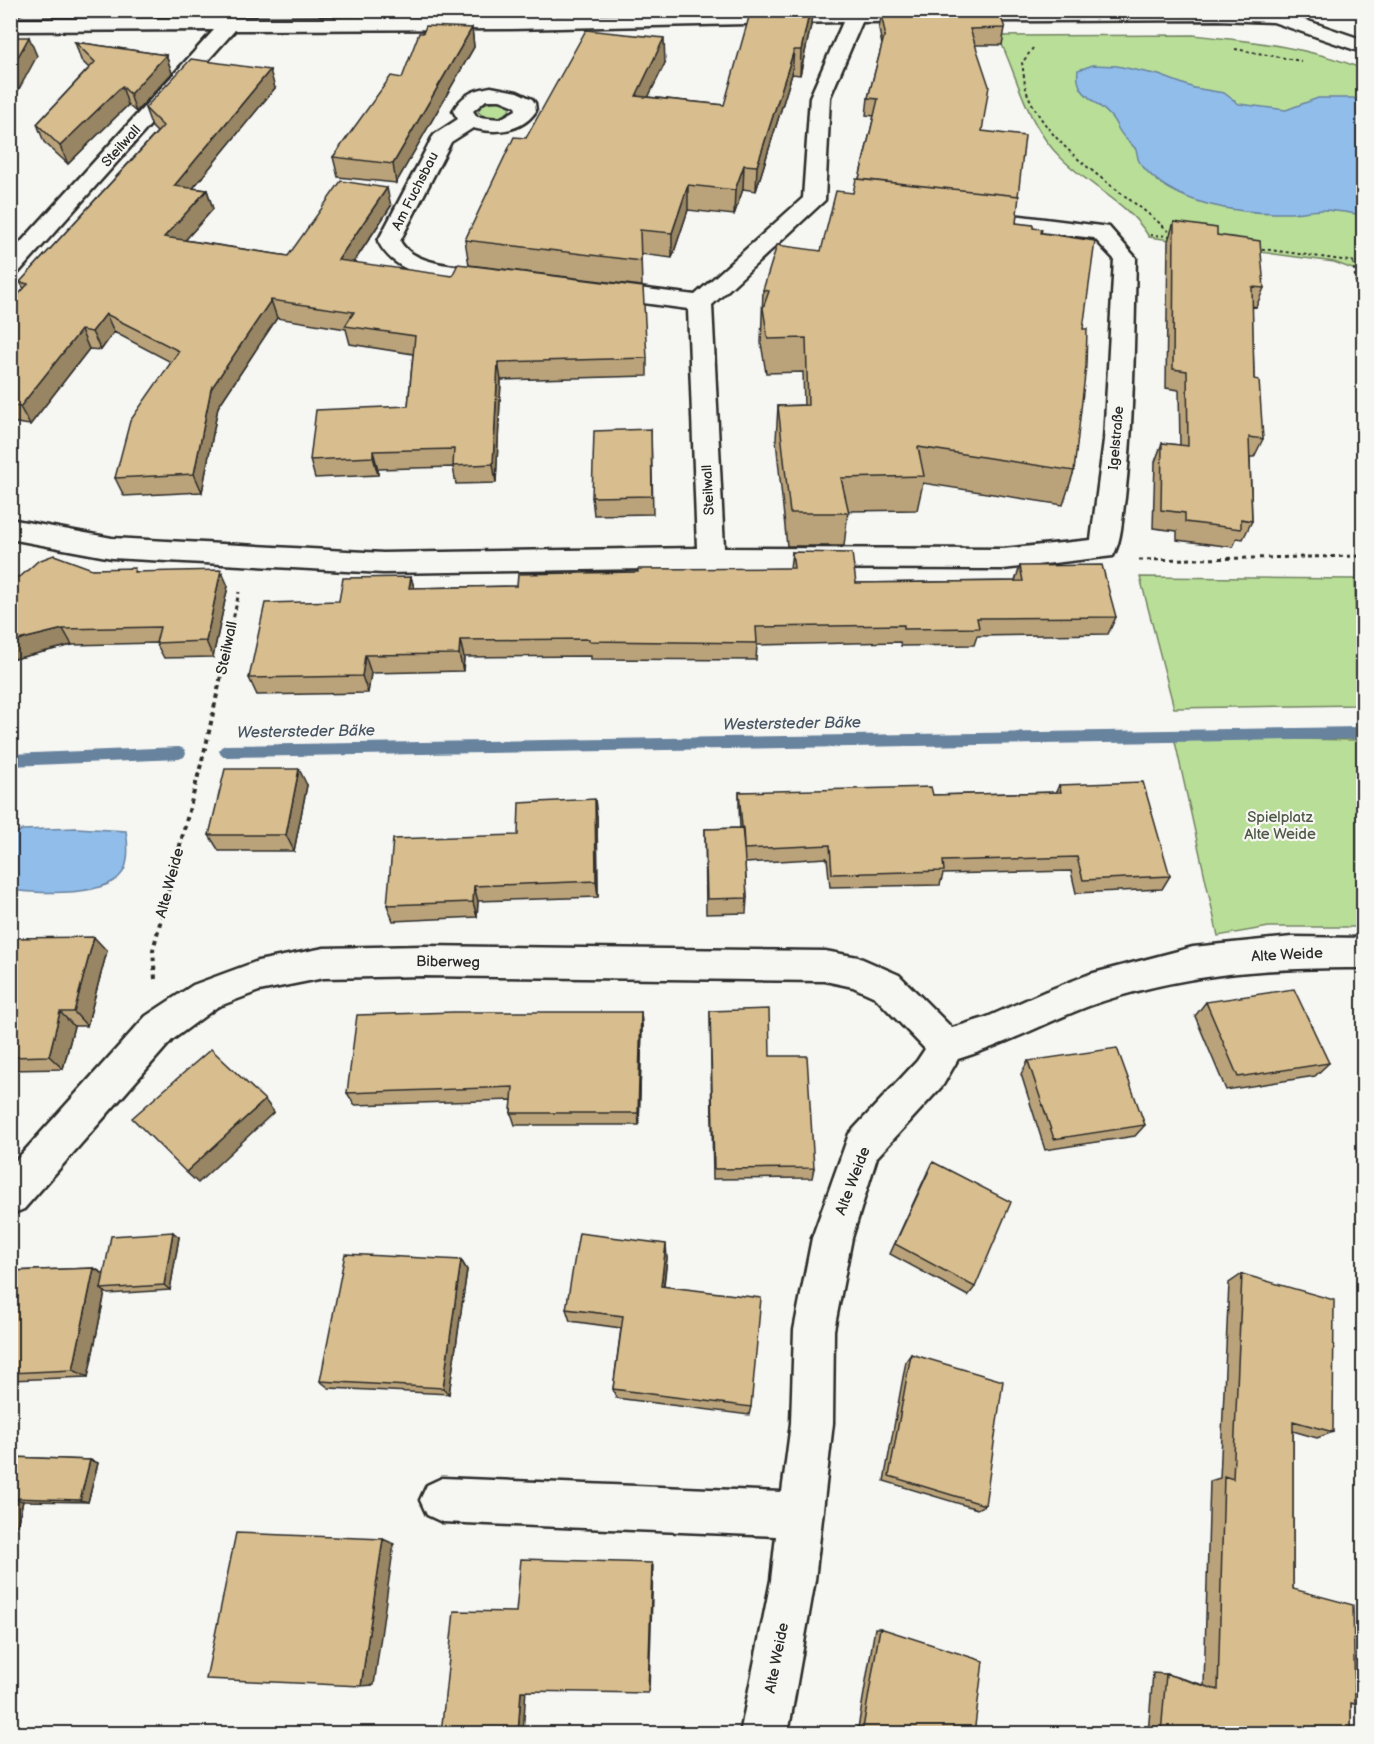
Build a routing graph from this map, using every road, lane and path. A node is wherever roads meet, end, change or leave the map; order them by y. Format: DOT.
graph roads {
  1 [pos="1271,12"];
  2 [pos="854,13"];
  3 [pos="69,18"];
  4 [pos="231,23"];
  5 [pos="10,25"];
  6 [pos="1036,44"];
  7 [pos="1364,47"];
  8 [pos="470,121"];
  9 [pos="952,215"];
  10 [pos="1185,238"];
  11 [pos="1252,247"];
  12 [pos="1353,262"];
  13 [pos="1364,263"];
  14 [pos="10,268"];
  15 [pos="523,280"];
  16 [pos="582,288"];
  17 [pos="700,303"];
  18 [pos="1364,339"];
  19 [pos="10,529"];
  20 [pos="1103,549"];
  21 [pos="246,556"];
  22 [pos="1364,556"];
  23 [pos="711,558"];
  24 [pos="207,741"];
  25 [pos="1364,953"];
  26 [pos="159,1028"];
  27 [pos="946,1046"];
  28 [pos="10,1196"];
  29 [pos="442,1500"];
  30 [pos="801,1515"];
  31 [pos="764,1734"];
  1 -- 2 [label="street"];
  1 -- 7 [label="street"];
  2 -- 4 [label="street"];
  2 -- 17 [label="street"];
  3 -- 4 [label="street"];
  3 -- 5 [label="street"];
  4 -- 14 [label="street, Steilwall"];
  6 -- 10 [label="path"];
  8 -- 15 [label="street, Am Fuchsbau"];
  9 -- 20 [label="street, Igelstraße"];
  11 -- 12 [label="path"];
  12 -- 13 [label="path"];
  12 -- 18 [label="path"];
  16 -- 17 [label="street"];
  17 -- 23 [label="street, Steilwall"];
  19 -- 21 [label="street"];
  20 -- 22 [label="path"];
  20 -- 23 [label="street"];
  21 -- 23 [label="street"];
  21 -- 24 [label="path, Steilwall"];
  24 -- 26 [label="path, Alte Weide"];
  25 -- 27 [label="street, Alte Weide"];
  26 -- 27 [label="street, Biberweg"];
  26 -- 28 [label="street, Biberweg"];
  27 -- 30 [label="street, Alte Weide"];
  29 -- 30 [label="street"];
  30 -- 31 [label="street, Alte Weide"];
}
